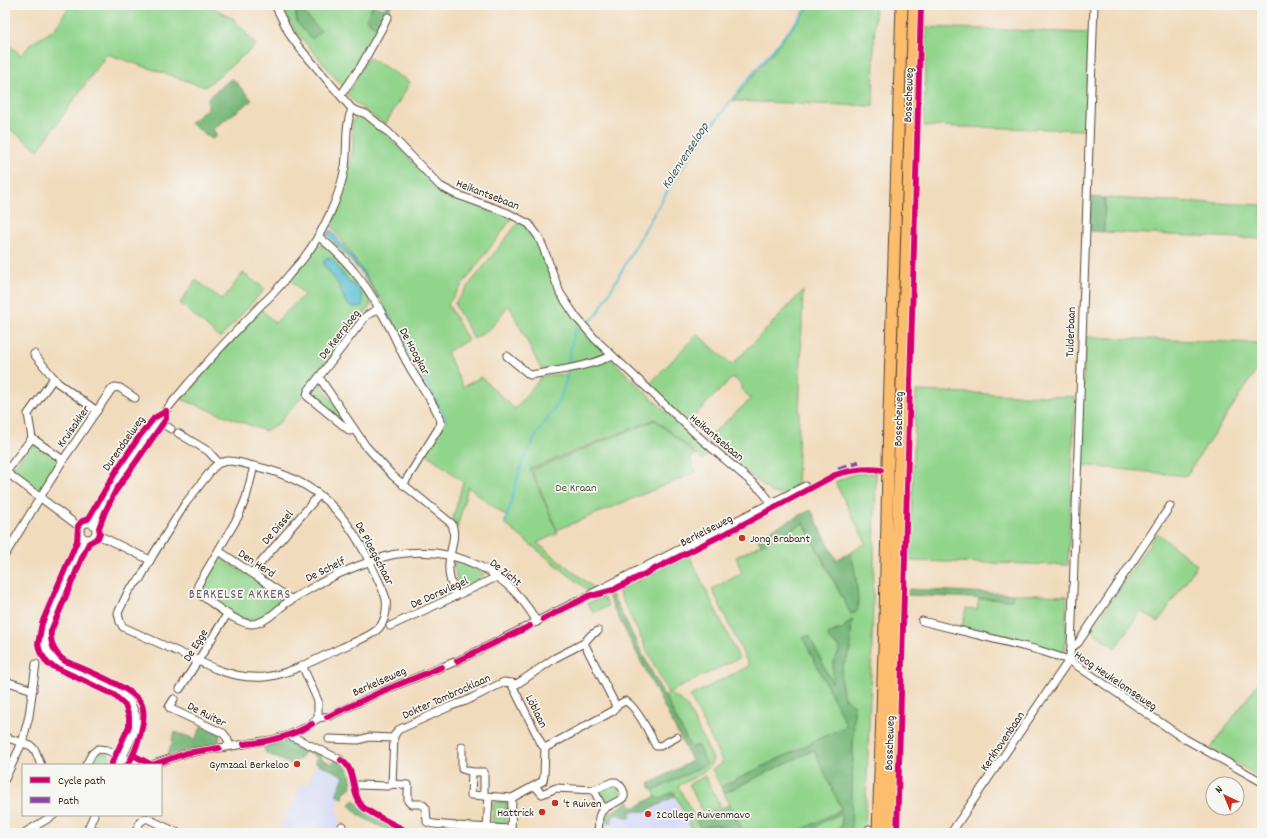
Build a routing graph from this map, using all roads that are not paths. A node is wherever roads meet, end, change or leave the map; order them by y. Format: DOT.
graph roads {
  1 [pos="275,5"];
  2 [pos="902,5"];
  3 [pos="914,5"];
  4 [pos="1094,5"];
  5 [pos="388,17"];
  6 [pos="341,95"];
  7 [pos="352,109"];
  8 [pos="318,236"];
  9 [pos="379,308"];
  10 [pos="34,354"];
  11 [pos="507,356"];
  12 [pos="612,356"];
  13 [pos="319,377"];
  14 [pos="54,378"];
  15 [pos="135,398"];
  16 [pos="97,411"];
  17 [pos="158,421"];
  18 [pos="171,429"];
  19 [pos="354,429"];
  20 [pos="178,433"];
  21 [pos="32,438"];
  22 [pos="63,460"];
  23 [pos="219,463"];
  24 [pos="254,466"];
  25 [pos="6,473"];
  26 [pos="403,485"];
  27 [pos="805,486"];
  28 [pos="319,495"];
  29 [pos="39,498"];
  30 [pos="772,504"];
  31 [pos="1170,506"];
  32 [pos="93,524"];
  33 [pos="81,528"];
  34 [pos="96,534"];
  35 [pos="85,539"];
  36 [pos="219,551"];
  37 [pos="5,555"];
  38 [pos="450,555"];
  39 [pos="150,560"];
  40 [pos="370,562"];
  41 [pos="252,573"];
  42 [pos="496,577"];
  43 [pos="456,596"];
  44 [pos="292,600"];
  45 [pos="228,613"];
  46 [pos="922,621"];
  47 [pos="537,622"];
  48 [pos="390,626"];
  49 [pos="598,631"];
  50 [pos="584,643"];
  51 [pos="1071,648"];
  52 [pos="1069,660"];
  53 [pos="197,661"];
  54 [pos="36,664"];
  55 [pos="302,665"];
  56 [pos="5,681"];
  57 [pos="511,683"];
  58 [pos="180,689"];
  59 [pos="33,690"];
  60 [pos="174,699"];
  61 [pos="616,706"];
  62 [pos="318,718"];
  63 [pos="289,735"];
  64 [pos="5,737"];
  65 [pos="677,737"];
  66 [pos="393,738"];
  67 [pos="329,739"];
  68 [pos="22,743"];
  69 [pos="230,746"];
  70 [pos="462,747"];
  71 [pos="545,748"];
  72 [pos="122,758"];
  73 [pos="341,760"];
  74 [pos="42,764"];
  75 [pos="87,764"];
  76 [pos="119,764"];
  77 [pos="136,764"];
  78 [pos="154,764"];
  79 [pos="472,772"];
  80 [pos="5,779"];
  81 [pos="1262,782"];
  82 [pos="392,784"];
  83 [pos="358,785"];
  84 [pos="535,786"];
  85 [pos="594,790"];
  86 [pos="486,796"];
  87 [pos="512,798"];
  88 [pos="603,809"];
  89 [pos="52,816"];
  90 [pos="94,816"];
  91 [pos="487,828"];
  92 [pos="87,830"];
  93 [pos="510,831"];
  94 [pos="872,832"];
  95 [pos="24,833"];
  96 [pos="101,833"];
  97 [pos="135,833"];
  98 [pos="178,833"];
  99 [pos="597,833"];
  100 [pos="888,833"];
  101 [pos="951,833"];
  1 -- 6 [label="street, Heikantsebaan"];
  2 -- 94 [label="main road, Bosscheweg"];
  3 -- 100 [label="main road, Bosscheweg"];
  4 -- 51 [label="street, Tulderbaan"];
  5 -- 6 [label="street"];
  6 -- 7 [label="street, Heikantsebaan"];
  7 -- 8 [label="street, Durendaelweg"];
  7 -- 12 [label="street, Heikantsebaan"];
  8 -- 9 [label="street, De Hoogkar"];
  8 -- 17 [label="street, Durendaelweg"];
  9 -- 13 [label="street, De Keerploeg"];
  9 -- 26 [label="street, De Hoogkar"];
  10 -- 14 [label="street"];
  11 -- 12 [label="street"];
  12 -- 30 [label="street, Heikantsebaan"];
  13 -- 19 [label="street, De Keerploeg"];
  13 -- 19 [label="street, De Keerploeg"];
  14 -- 16 [label="street"];
  14 -- 21 [label="street"];
  15 -- 16 [label="street, Kruisakker"];
  16 -- 22 [label="street, Kruisakker"];
  17 -- 18 [label="street"];
  17 -- 32 [label="street, Durendaelweg"];
  19 -- 26 [label="street, De Keerploeg"];
  20 -- 23 [label="street"];
  21 -- 22 [label="street"];
  21 -- 25 [label="street"];
  22 -- 29 [label="street, Kruisakker"];
  23 -- 24 [label="street, De Ploegschaar"];
  23 -- 39 [label="street, De Ploegschaar"];
  24 -- 28 [label="street, De Ploegschaar"];
  24 -- 36 [label="street"];
  25 -- 29 [label="street"];
  26 -- 38 [label="street"];
  27 -- 30 [label="street, Berkelseweg"];
  28 -- 40 [label="street, De Ploegschaar"];
  28 -- 41 [label="street, De Dissel"];
  29 -- 33 [label="street"];
  29 -- 37 [label="street, Kruisakker"];
  30 -- 47 [label="street, Berkelseweg"];
  31 -- 51 [label="street"];
  32 -- 33 [label="street"];
  32 -- 34 [label="street"];
  33 -- 35 [label="street"];
  34 -- 35 [label="street"];
  34 -- 39 [label="street"];
  35 -- 72 [label="street"];
  36 -- 41 [label="street, Den Herd"];
  36 -- 45 [label="street, Den Herd"];
  38 -- 40 [label="street, De Zicht"];
  38 -- 42 [label="street, De Zicht"];
  38 -- 43 [label="street"];
  39 -- 53 [label="street, De Ploegschaar"];
  40 -- 44 [label="street, De Schelf"];
  40 -- 55 [label="street, De Ploegschaar"];
  41 -- 44 [label="street, Den Herd"];
  42 -- 43 [label="street, De Dorsvlegel"];
  42 -- 47 [label="street, De Zicht"];
  43 -- 48 [label="street, De Dorsvlegel"];
  44 -- 45 [label="street, Den Herd"];
  45 -- 53 [label="street, De Egge"];
  46 -- 52 [label="street, Hoog Heukelomseweg"];
  47 -- 62 [label="street, Berkelseweg"];
  49 -- 50 [label="street, Löblaan"];
  50 -- 57 [label="street, Löblaan"];
  50 -- 61 [label="street"];
  51 -- 52 [label="street, Tulderbaan"];
  52 -- 81 [label="street, Hoog Heukelomseweg"];
  52 -- 101 [label="street, Kerkhovenbaan"];
  53 -- 55 [label="street, De Ploegschaar"];
  53 -- 58 [label="street, De Egge"];
  54 -- 59 [label="street"];
  55 -- 62 [label="street"];
  56 -- 59 [label="street"];
  57 -- 66 [label="street, Dokter Tombrocklaan"];
  57 -- 71 [label="street, Löblaan"];
  59 -- 68 [label="street"];
  60 -- 69 [label="street, De Ruiter"];
  61 -- 65 [label="street"];
  61 -- 71 [label="street"];
  62 -- 63 [label="street, Berkelseweg"];
  63 -- 69 [label="street, Berkelseweg"];
  63 -- 73 [label="street"];
  64 -- 68 [label="street"];
  66 -- 67 [label="street"];
  66 -- 82 [label="street"];
  68 -- 74 [label="street"];
  68 -- 80 [label="street"];
  69 -- 78 [label="street, Berkelseweg"];
  70 -- 79 [label="street"];
  71 -- 84 [label="street"];
  72 -- 75 [label="street"];
  72 -- 76 [label="street"];
  72 -- 77 [label="street"];
  79 -- 86 [label="street"];
  79 -- 86 [label="street"];
  82 -- 83 [label="street"];
  82 -- 91 [label="street"];
  84 -- 85 [label="street"];
  84 -- 87 [label="street"];
  85 -- 88 [label="street"];
  85 -- 88 [label="street"];
  86 -- 87 [label="street"];
  86 -- 91 [label="street"];
  87 -- 93 [label="street"];
  88 -- 99 [label="street"];
  89 -- 95 [label="street"];
  90 -- 92 [label="street"];
  91 -- 93 [label="street"];
  92 -- 96 [label="street"];
  97 -- 98 [label="street"];
}
